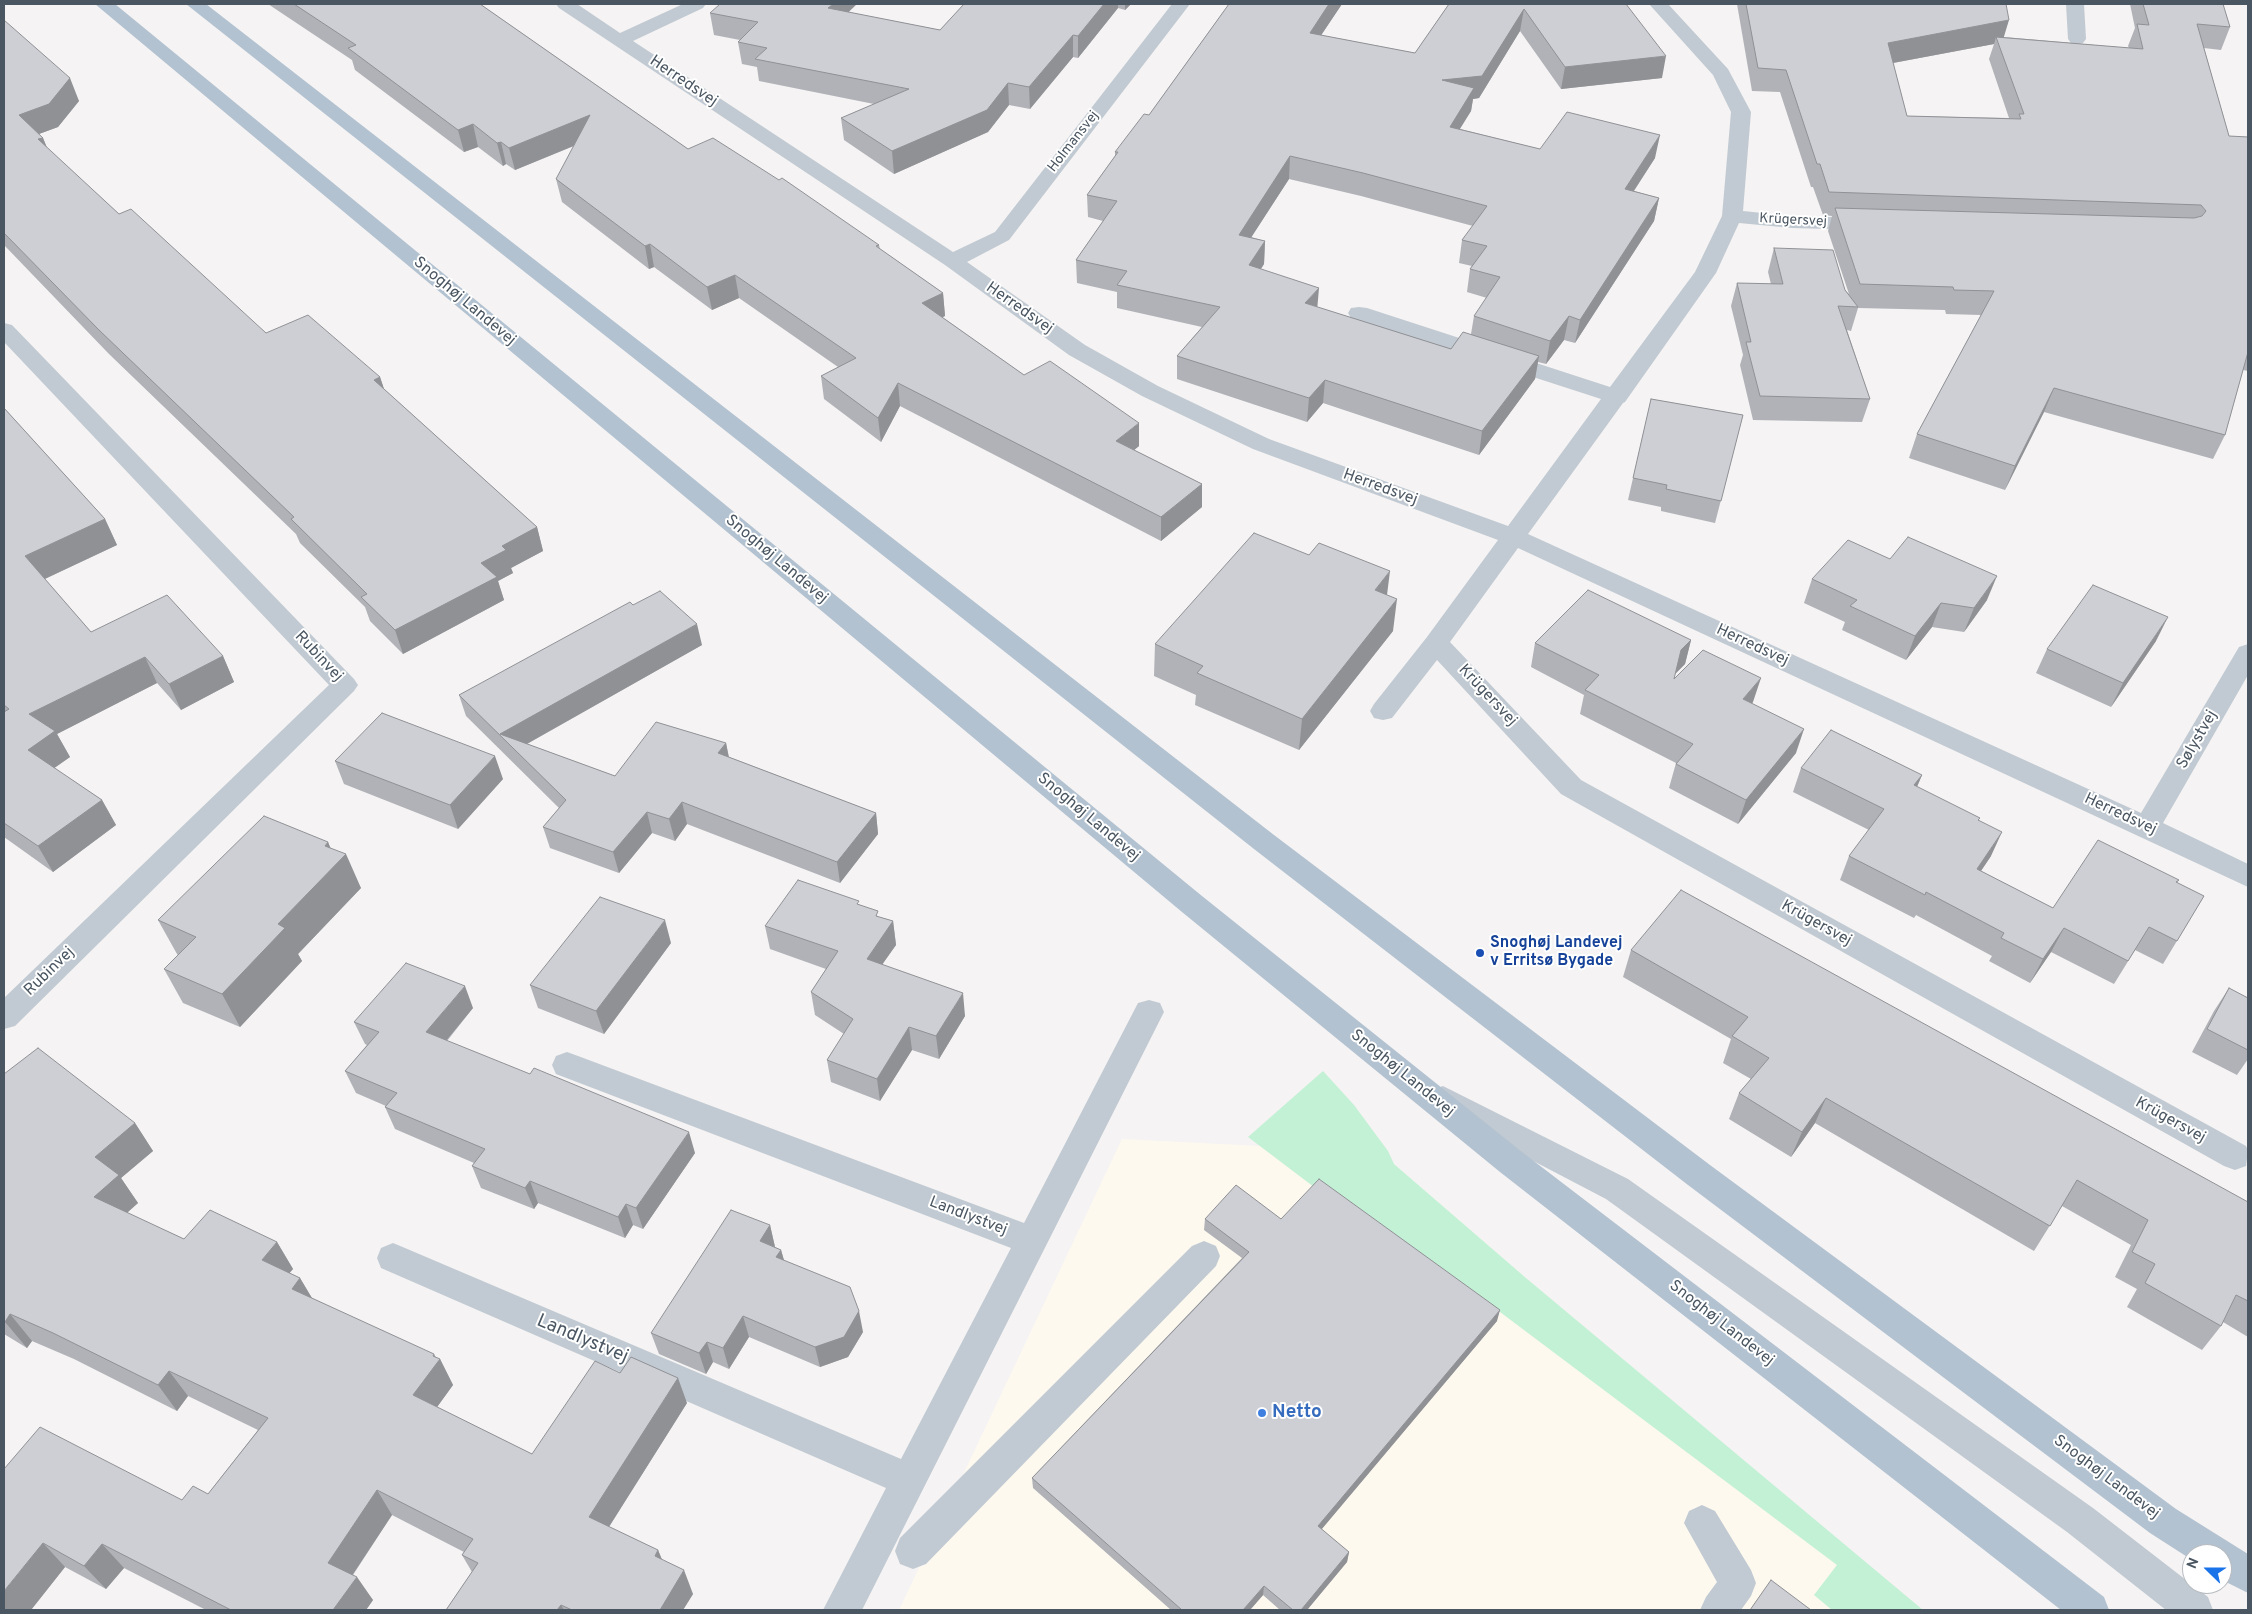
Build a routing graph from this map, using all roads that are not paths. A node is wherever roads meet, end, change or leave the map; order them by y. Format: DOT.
graph roads {
  1 [pos="104,4"];
  2 [pos="195,4"];
  3 [pos="565,4"];
  4 [pos="698,4"];
  5 [pos="1181,4"];
  6 [pos="1658,4"];
  7 [pos="2075,4"];
  8 [pos="2078,39"];
  9 [pos="619,40"];
  10 [pos="1732,216"];
  11 [pos="1886,225"];
  12 [pos="952,261"];
  13 [pos="1359,313"];
  14 [pos="4,330"];
  15 [pos="1617,397"];
  16 [pos="1514,537"];
  17 [pos="1436,642"];
  18 [pos="2248,653"];
  19 [pos="1383,711"];
  20 [pos="2147,828"];
  21 [pos="2248,876"];
  22 [pos="1149,1012"];
  23 [pos="4,1017"];
  24 [pos="567,1065"];
  25 [pos="1413,1083"];
  26 [pos="2235,1156"];
  27 [pos="1032,1241"];
  28 [pos="1204,1256"];
  29 [pos="393,1258"];
  30 [pos="908,1480"];
  31 [pos="1702,1523"];
  32 [pos="2200,1544"];
  33 [pos="912,1552"];
  34 [pos="2232,1565"];
  35 [pos="2248,1575"];
  36 [pos="842,1610"];
  37 [pos="1719,1610"];
  38 [pos="2091,1610"];
  39 [pos="2195,1610"];
  1 -- 25 [label="main road, Snoghøj Landevej"];
  2 -- 32 [label="main road, Snoghøj Landevej"];
  3 -- 9 [label="street, Herredsvej"];
  4 -- 9 [label="street"];
  5 -- 12 [label="street, Holmansvej"];
  6 -- 10 [label="street"];
  7 -- 8 [label="street"];
  9 -- 12 [label="street, Herredsvej"];
  10 -- 11 [label="street, Krügersvej"];
  10 -- 15 [label="street"];
  12 -- 16 [label="street, Herredsvej"];
  13 -- 15 [label="street"];
  14 -- 23 [label="street, Rubinvej"];
  15 -- 16 [label="street"];
  16 -- 17 [label="street"];
  16 -- 20 [label="street, Herredsvej"];
  17 -- 19 [label="street"];
  17 -- 26 [label="street, Krügersvej"];
  18 -- 20 [label="street, Sølystvej"];
  20 -- 21 [label="street, Herredsvej"];
  22 -- 27 [label="street"];
  24 -- 27 [label="street, Landlystvej"];
  25 -- 38 [label="main road, Snoghøj Landevej"];
  25 -- 39 [label="street"];
  27 -- 30 [label="street"];
  28 -- 33 [label="street"];
  29 -- 30 [label="street, Landlystvej"];
  30 -- 36 [label="street"];
  31 -- 37 [label="street"];
  34 -- 35 [label="main road"];
}
